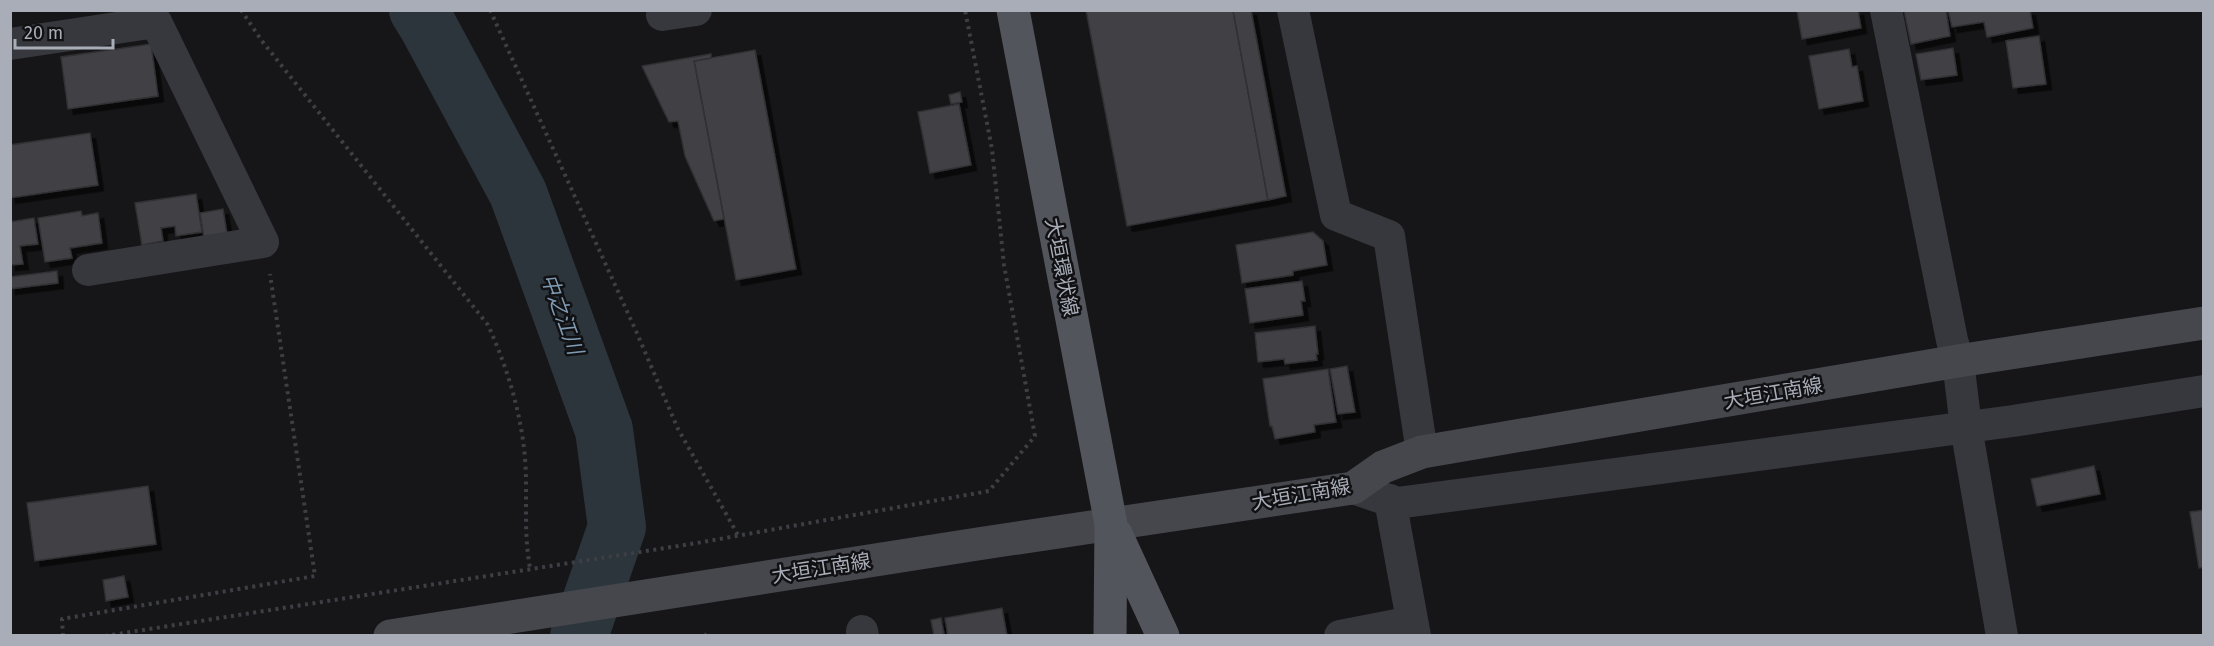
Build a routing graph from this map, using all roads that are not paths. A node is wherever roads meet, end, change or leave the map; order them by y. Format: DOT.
graph roads {
  1 [pos="696,10"];
  2 [pos="1013,10"];
  3 [pos="1293,10"];
  4 [pos="1886,10"];
  5 [pos="662,15"];
  6 [pos="10,44"];
  7 [pos="88,270"];
  8 [pos="2204,323"];
  9 [pos="1958,361"];
  10 [pos="2204,391"];
  11 [pos="1966,427"];
  12 [pos="1422,452"];
  13 [pos="1353,488"];
  14 [pos="1390,500"];
  15 [pos="1111,524"];
  16 [pos="1414,629"];
  17 [pos="390,636"];
  18 [pos="1110,636"];
  19 [pos="1163,636"];
  20 [pos="1340,636"];
  21 [pos="2002,636"];
  1 -- 5 [label="street"];
  2 -- 15 [label="main road, 大垣環状線"];
  3 -- 12 [label="street"];
  4 -- 9 [label="street"];
  6 -- 7 [label="street"];
  8 -- 9 [label="main road, 大垣江南線"];
  9 -- 11 [label="street"];
  9 -- 12 [label="main road, 大垣江南線"];
  10 -- 11 [label="street"];
  11 -- 14 [label="street"];
  11 -- 21 [label="street"];
  12 -- 13 [label="main road, 大垣江南線"];
  13 -- 14 [label="street"];
  13 -- 15 [label="main road, 大垣江南線"];
  14 -- 16 [label="street"];
  15 -- 17 [label="main road, 大垣江南線"];
  15 -- 18 [label="main road, 大垣環状線"];
  15 -- 19 [label="main road, 大垣環状線"];
  16 -- 20 [label="street"];
}
